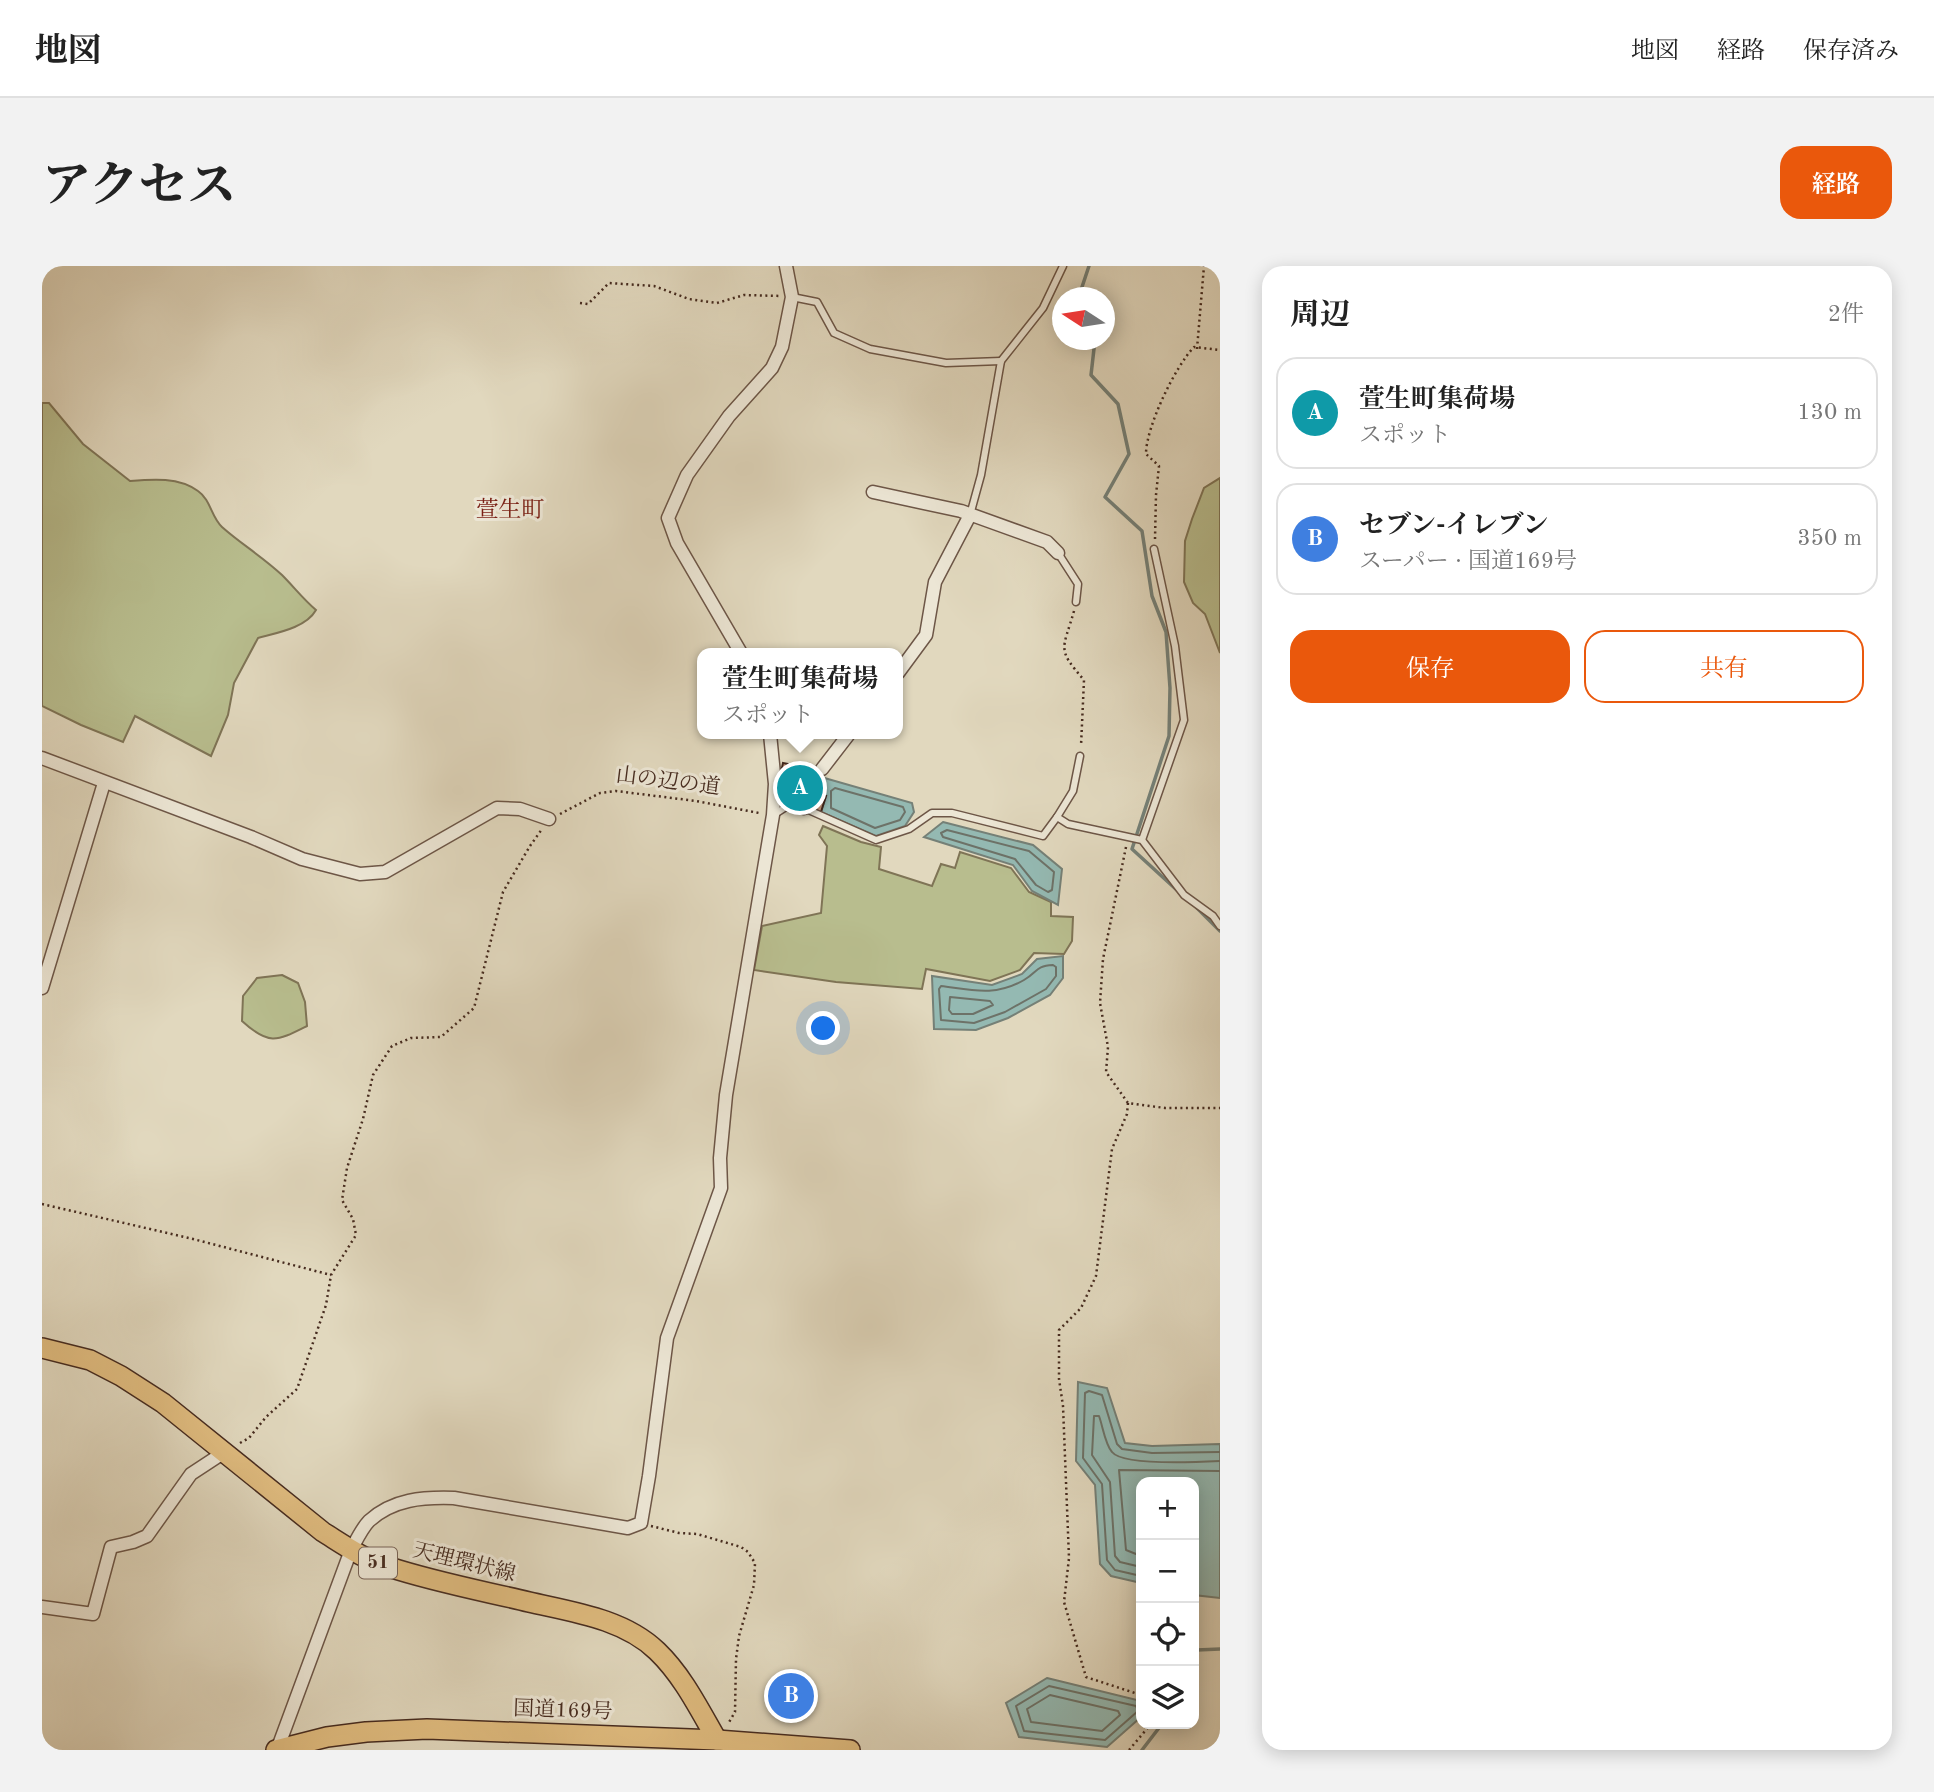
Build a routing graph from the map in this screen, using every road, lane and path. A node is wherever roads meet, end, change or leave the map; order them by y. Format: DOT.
graph roads {
  1 [pos="786,266"];
  2 [pos="1063,266"];
  3 [pos="1204,266"];
  4 [pos="792,297"];
  5 [pos="580,303"];
  6 [pos="1197,349"];
  7 [pos="1220,350"];
  8 [pos="1001,361"];
  9 [pos="873,492"];
  10 [pos="970,515"];
  11 [pos="1154,549"];
  12 [pos="1058,553"];
  13 [pos="1076,602"];
  14 [pos="738,648"];
  15 [pos="903,666"];
  16 [pos="770,739"];
  17 [pos="845,739"];
  18 [pos="1080,756"];
  19 [pos="42,758"];
  20 [pos="822,769"];
  21 [pos="104,783"];
  22 [pos="773,815"];
  23 [pos="1056,817"];
  24 [pos="549,819"];
  25 [pos="1128,837"];
  26 [pos="1142,840"];
  27 [pos="1220,926"];
  28 [pos="42,988"];
  29 [pos="1128,1103"];
  30 [pos="1220,1108"];
  31 [pos="42,1204"];
  32 [pos="331,1275"];
  33 [pos="42,1348"];
  34 [pos="223,1453"];
  35 [pos="641,1523"];
  36 [pos="351,1550"];
  37 [pos="42,1607"];
  38 [pos="1136,1693"];
  39 [pos="1147,1729"];
  40 [pos="717,1745"];
  41 [pos="277,1750"];
  42 [pos="850,1750"];
  43 [pos="1129,1750"];
  1 -- 4 [label="street"];
  2 -- 8 [label="lane"];
  3 -- 6 [label="path"];
  4 -- 5 [label="path"];
  4 -- 8 [label="lane"];
  4 -- 14 [label="street"];
  6 -- 7 [label="path"];
  6 -- 11 [label="path"];
  8 -- 10 [label="lane"];
  9 -- 10 [label="street"];
  10 -- 12 [label="street"];
  10 -- 15 [label="street"];
  11 -- 26 [label="lane"];
  12 -- 13 [label="lane"];
  13 -- 18 [label="path"];
  16 -- 22 [label="street"];
  17 -- 20 [label="street"];
  18 -- 23 [label="lane"];
  19 -- 21 [label="street"];
  21 -- 24 [label="street"];
  21 -- 28 [label="street"];
  22 -- 23 [label="lane"];
  22 -- 24 [label="path, 山の辺の道"];
  22 -- 35 [label="street"];
  23 -- 25 [label="lane"];
  24 -- 32 [label="path"];
  25 -- 26 [label="lane"];
  25 -- 29 [label="path"];
  26 -- 27 [label="lane"];
  29 -- 30 [label="path"];
  29 -- 38 [label="path"];
  31 -- 32 [label="path"];
  32 -- 34 [label="path"];
  33 -- 34 [label="main road, 天理環状線 / 51"];
  34 -- 36 [label="main road, 天理環状線 / 51"];
  34 -- 37 [label="street"];
  35 -- 36 [label="street"];
  35 -- 40 [label="path"];
  36 -- 40 [label="main road, 天理環状線 / 51"];
  36 -- 41 [label="street"];
  39 -- 43 [label="path"];
  40 -- 41 [label="main road, 国道169号"];
  40 -- 42 [label="main road, 国道169号"];
}
